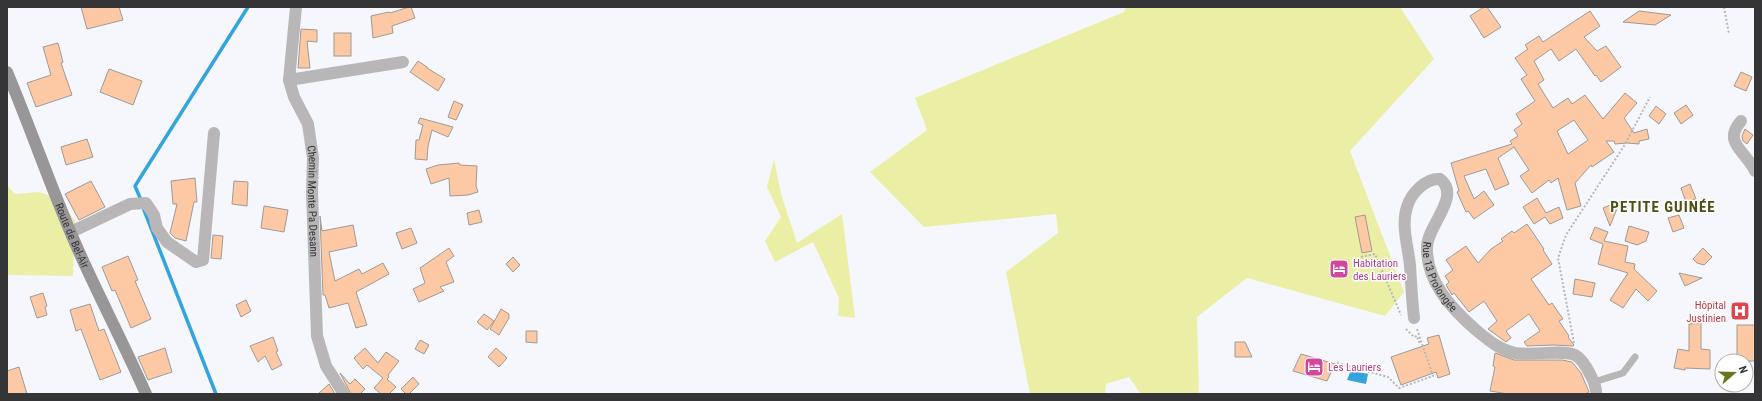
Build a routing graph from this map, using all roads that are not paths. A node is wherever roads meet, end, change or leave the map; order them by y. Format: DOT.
graph roads {
  1 [pos="296,7"];
  2 [pos="403,62"];
  3 [pos="7,72"];
  4 [pos="289,80"];
  5 [pos="1741,121"];
  6 [pos="214,133"];
  7 [pos="1755,171"];
  8 [pos="71,232"];
  9 [pos="1408,320"];
  10 [pos="1635,357"];
  11 [pos="1594,382"];
  12 [pos="146,394"];
  13 [pos="344,394"];
  14 [pos="1596,394"];
  1 -- 4 [label="street, Chemin Monte Pa Desann"];
  2 -- 4 [label="street"];
  3 -- 8 [label="street, Route de Bel-Air"];
  4 -- 13 [label="street, Chemin Monte Pa Desann"];
  5 -- 7 [label="street"];
  6 -- 8 [label="street"];
  8 -- 12 [label="street, Route de Bel-Air"];
  9 -- 11 [label="street, Rue 13 Prolongée"];
  10 -- 11 [label="lane"];
  11 -- 14 [label="street"];
}
